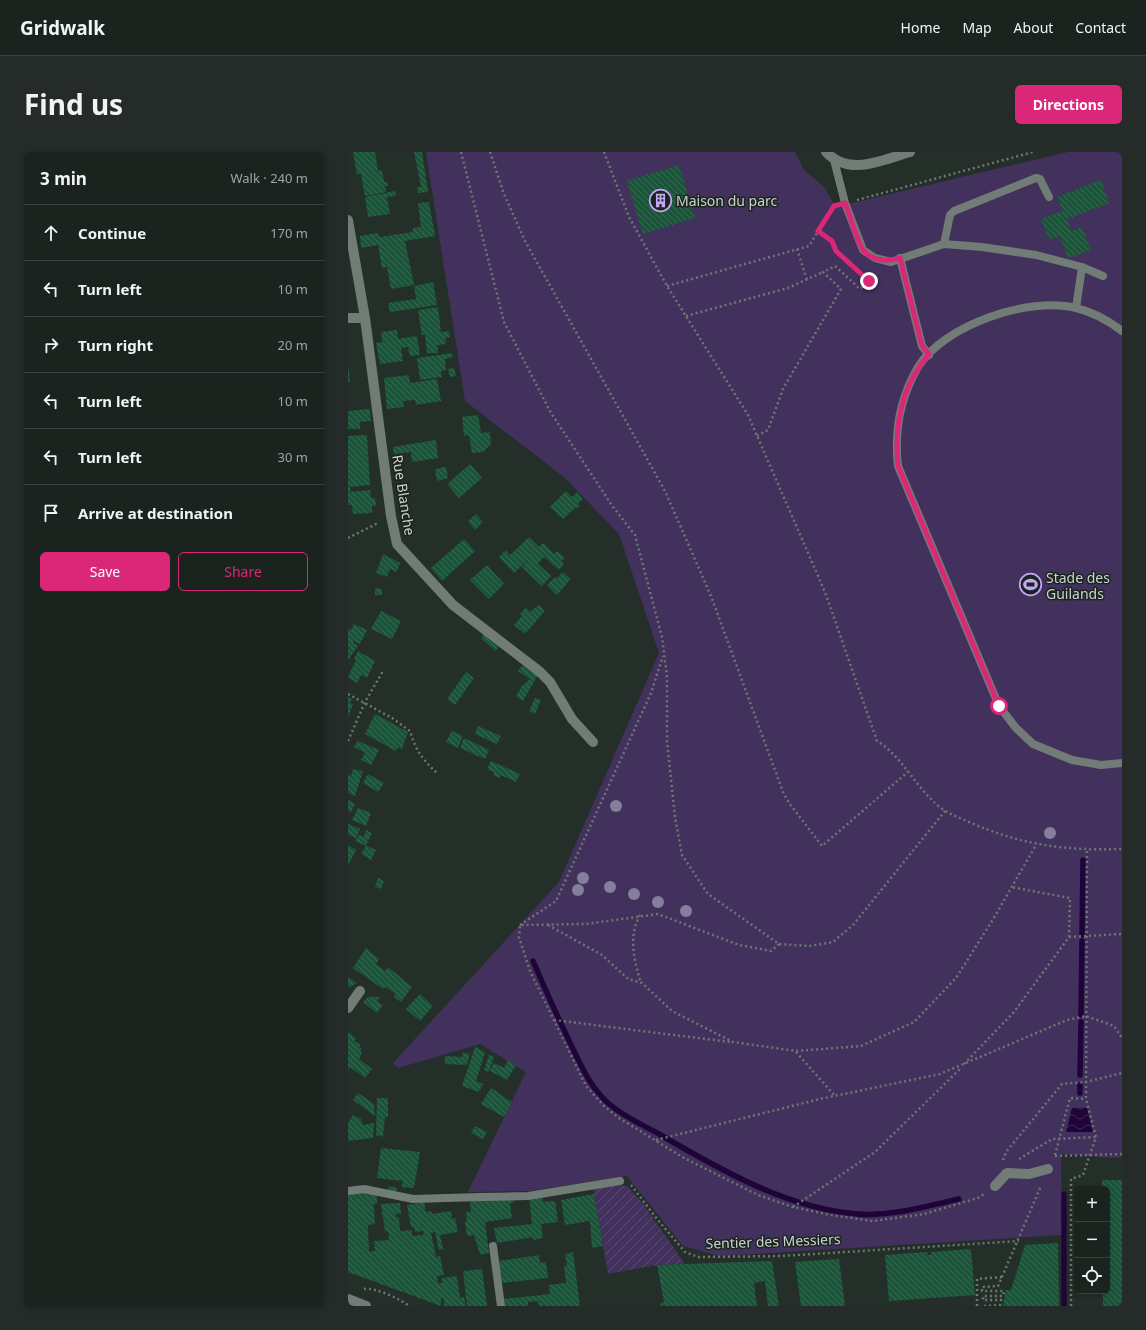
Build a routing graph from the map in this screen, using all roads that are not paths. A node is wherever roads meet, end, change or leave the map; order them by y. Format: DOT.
graph roads {
  1 [pos="826,152"];
  2 [pos="910,152"];
  3 [pos="834,160"];
  4 [pos="1049,198"];
  5 [pos="348,220"];
  6 [pos="944,244"];
  7 [pos="900,258"];
  8 [pos="1082,267"];
  9 [pos="1104,276"];
  10 [pos="1076,308"];
  11 [pos="348,318"];
  12 [pos="365,318"];
  13 [pos="1122,331"];
  14 [pos="929,354"];
  15 [pos="594,742"];
  16 [pos="1122,763"];
  17 [pos="360,991"];
  18 [pos="348,1008"];
  19 [pos="1048,1169"];
  20 [pos="620,1181"];
  21 [pos="996,1186"];
  22 [pos="348,1191"];
  23 [pos="493,1246"];
  24 [pos="348,1299"];
  25 [pos="366,1306"];
  26 [pos="501,1306"];
  1 -- 3 [label="street"];
  2 -- 3 [label="street"];
  3 -- 7 [label="lane"];
  4 -- 6 [label="lane"];
  5 -- 12 [label="street, Rue Blanche"];
  6 -- 7 [label="lane"];
  6 -- 8 [label="lane"];
  7 -- 14 [label="lane"];
  8 -- 9 [label="lane"];
  8 -- 10 [label="lane"];
  10 -- 13 [label="lane"];
  10 -- 14 [label="lane"];
  11 -- 12 [label="street"];
  12 -- 15 [label="street, Rue Blanche"];
  14 -- 16 [label="lane"];
  17 -- 18 [label="street"];
  19 -- 21 [label="street"];
  20 -- 22 [label="lane"];
  23 -- 26 [label="lane"];
  24 -- 25 [label="street"];
}
